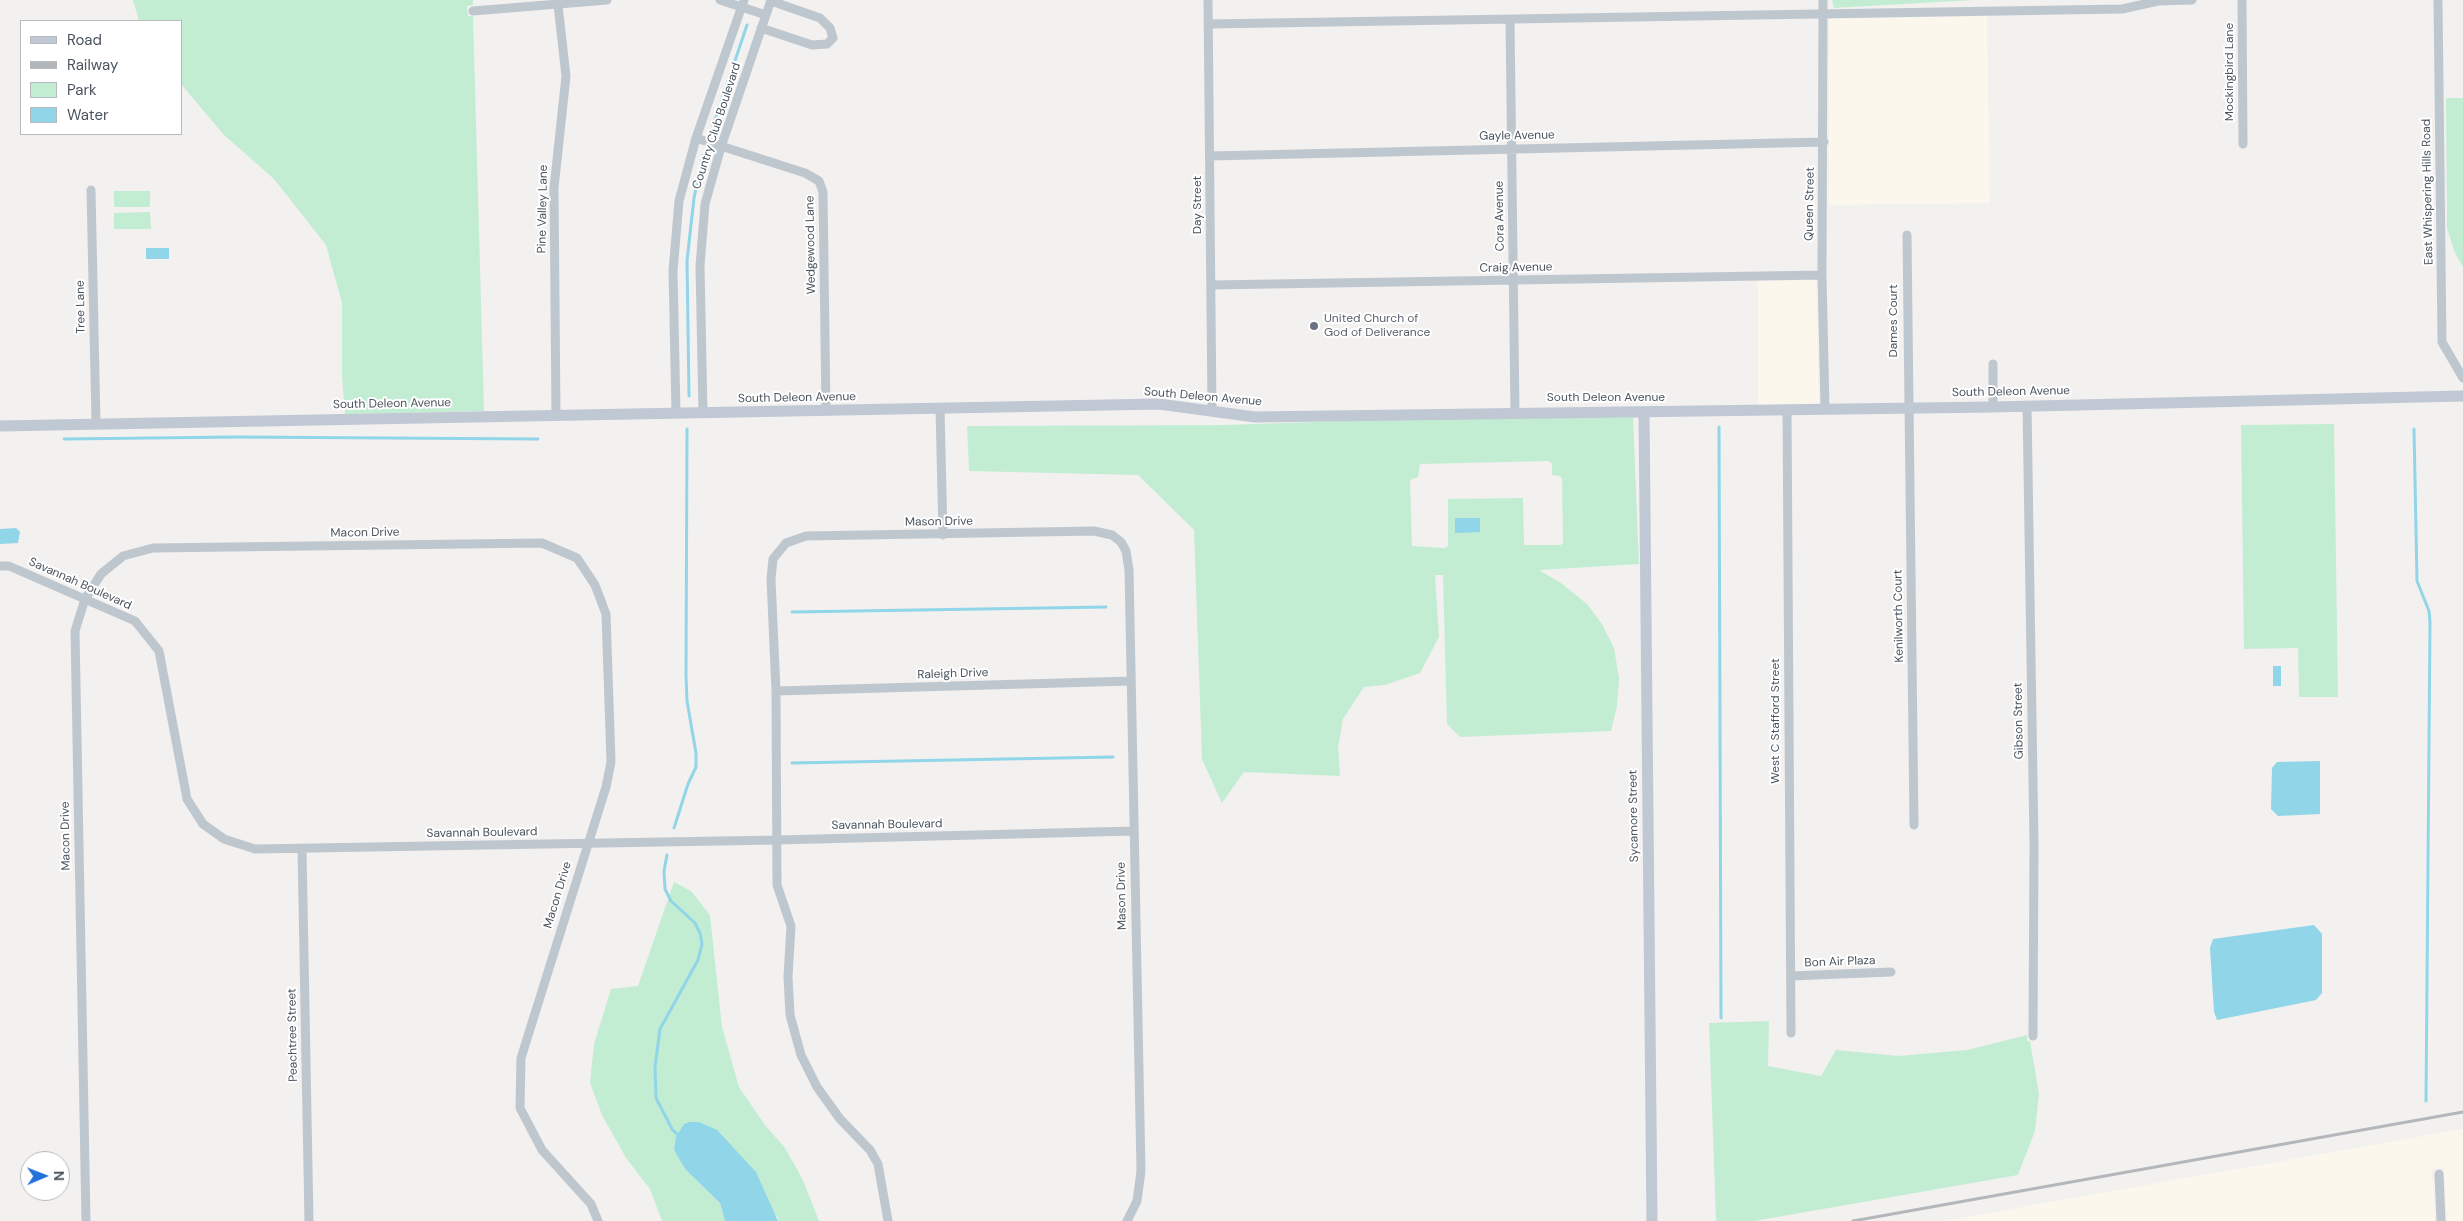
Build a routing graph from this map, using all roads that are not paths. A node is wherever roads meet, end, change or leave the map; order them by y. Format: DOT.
graph roads {
  1 [pos="606,0"];
  2 [pos="720,0"];
  3 [pos="1208,0"];
  4 [pos="1823,0"];
  5 [pos="2192,0"];
  6 [pos="2242,0"];
  7 [pos="2438,0"];
  8 [pos="771,1"];
  9 [pos="744,3"];
  10 [pos="558,5"];
  11 [pos="473,10"];
  12 [pos="1823,14"];
  13 [pos="766,15"];
  14 [pos="1510,20"];
  15 [pos="1208,24"];
  16 [pos="761,28"];
  17 [pos="696,138"];
  18 [pos="1824,142"];
  19 [pos="2244,144"];
  20 [pos="721,147"];
  21 [pos="1512,149"];
  22 [pos="1210,156"];
  23 [pos="92,190"];
  24 [pos="1907,234"];
  25 [pos="1822,275"];
  26 [pos="1513,281"];
  27 [pos="1211,285"];
  28 [pos="1992,364"];
  29 [pos="2463,378"];
  30 [pos="2463,396"];
  31 [pos="2027,406"];
  32 [pos="1907,407"];
  33 [pos="1993,407"];
  34 [pos="1825,408"];
  35 [pos="940,409"];
  36 [pos="1787,409"];
  37 [pos="1212,410"];
  38 [pos="826,411"];
  39 [pos="1515,412"];
  40 [pos="1644,412"];
  41 [pos="676,413"];
  42 [pos="703,413"];
  43 [pos="556,415"];
  44 [pos="96,423"];
  45 [pos="0,426"];
  46 [pos="943,535"];
  47 [pos="0,566"];
  48 [pos="85,599"];
  49 [pos="1131,681"];
  50 [pos="776,691"];
  51 [pos="1914,825"];
  52 [pos="1133,831"];
  53 [pos="778,840"];
  54 [pos="587,843"];
  55 [pos="302,849"];
  56 [pos="1891,972"];
  57 [pos="1791,976"];
  58 [pos="1791,1033"];
  59 [pos="2033,1036"];
  60 [pos="2438,1174"];
  61 [pos="86,1221"];
  62 [pos="309,1221"];
  63 [pos="598,1221"];
  64 [pos="888,1221"];
  65 [pos="1127,1221"];
  66 [pos="1652,1221"];
  67 [pos="2441,1221"];
  1 -- 10 [label="street"];
  2 -- 9 [label="street"];
  3 -- 15 [label="street, Day Street"];
  4 -- 12 [label="street, Queen Street"];
  5 -- 12 [label="street"];
  6 -- 19 [label="street, Mockingbird Lane"];
  7 -- 29 [label="street, East Whispering Hills Road"];
  8 -- 13 [label="street, Country Club Boulevard"];
  8 -- 16 [label="street"];
  9 -- 13 [label="street"];
  9 -- 17 [label="street, Country Club Boulevard"];
  10 -- 11 [label="street"];
  10 -- 43 [label="street, Pine Valley Lane"];
  12 -- 14 [label="street"];
  12 -- 18 [label="street, Queen Street"];
  13 -- 16 [label="street, Country Club Boulevard"];
  14 -- 15 [label="street"];
  14 -- 21 [label="street, Cora Avenue"];
  15 -- 22 [label="street, Day Street"];
  16 -- 20 [label="street, Country Club Boulevard"];
  17 -- 20 [label="street, Wedgewood Lane"];
  17 -- 41 [label="street, Country Club Boulevard"];
  18 -- 21 [label="street, Gayle Avenue"];
  18 -- 25 [label="street, Queen Street"];
  20 -- 38 [label="street, Wedgewood Lane"];
  20 -- 42 [label="street, Country Club Boulevard"];
  21 -- 22 [label="street, Gayle Avenue"];
  21 -- 26 [label="street, Cora Avenue"];
  22 -- 27 [label="street, Day Street"];
  23 -- 44 [label="street, Tree Lane"];
  24 -- 32 [label="street, Dames Court"];
  25 -- 26 [label="street, Craig Avenue"];
  25 -- 34 [label="street, Queen Street"];
  26 -- 27 [label="street, Craig Avenue"];
  26 -- 39 [label="street, Cora Avenue"];
  27 -- 37 [label="street, Day Street"];
  28 -- 33 [label="street"];
  30 -- 31 [label="street, South Deleon Avenue"];
  31 -- 33 [label="street, South Deleon Avenue"];
  31 -- 59 [label="street, Gibson Street"];
  32 -- 33 [label="street, South Deleon Avenue"];
  32 -- 34 [label="street, South Deleon Avenue"];
  32 -- 51 [label="street, Kenilworth Court"];
  34 -- 36 [label="street, South Deleon Avenue"];
  35 -- 37 [label="street, South Deleon Avenue"];
  35 -- 38 [label="street, South Deleon Avenue"];
  35 -- 46 [label="street"];
  36 -- 40 [label="street, South Deleon Avenue"];
  36 -- 57 [label="street, West C Stafford Street"];
  37 -- 39 [label="street, South Deleon Avenue"];
  38 -- 42 [label="street, South Deleon Avenue"];
  39 -- 40 [label="street, South Deleon Avenue"];
  40 -- 66 [label="street, Sycamore Street"];
  41 -- 42 [label="street, South Deleon Avenue"];
  41 -- 43 [label="street, South Deleon Avenue"];
  43 -- 44 [label="street, South Deleon Avenue"];
  44 -- 45 [label="street, South Deleon Avenue"];
  46 -- 49 [label="street, Mason Drive"];
  46 -- 50 [label="street, Mason Drive"];
  47 -- 48 [label="street, Savannah Boulevard"];
  48 -- 54 [label="street, Macon Drive"];
  48 -- 55 [label="street, Savannah Boulevard"];
  48 -- 61 [label="street, Macon Drive"];
  49 -- 50 [label="street, Raleigh Drive"];
  49 -- 52 [label="street, Mason Drive"];
  50 -- 53 [label="street, Mason Drive"];
  52 -- 53 [label="street, Savannah Boulevard"];
  52 -- 65 [label="street, Mason Drive"];
  53 -- 54 [label="street, Savannah Boulevard"];
  53 -- 64 [label="street, Mason Drive"];
  54 -- 55 [label="street, Savannah Boulevard"];
  54 -- 63 [label="street, Macon Drive"];
  55 -- 62 [label="street, Peachtree Street"];
  56 -- 57 [label="street, Bon Air Plaza"];
  57 -- 58 [label="street, West C Stafford Street"];
  60 -- 67 [label="street"];
}
